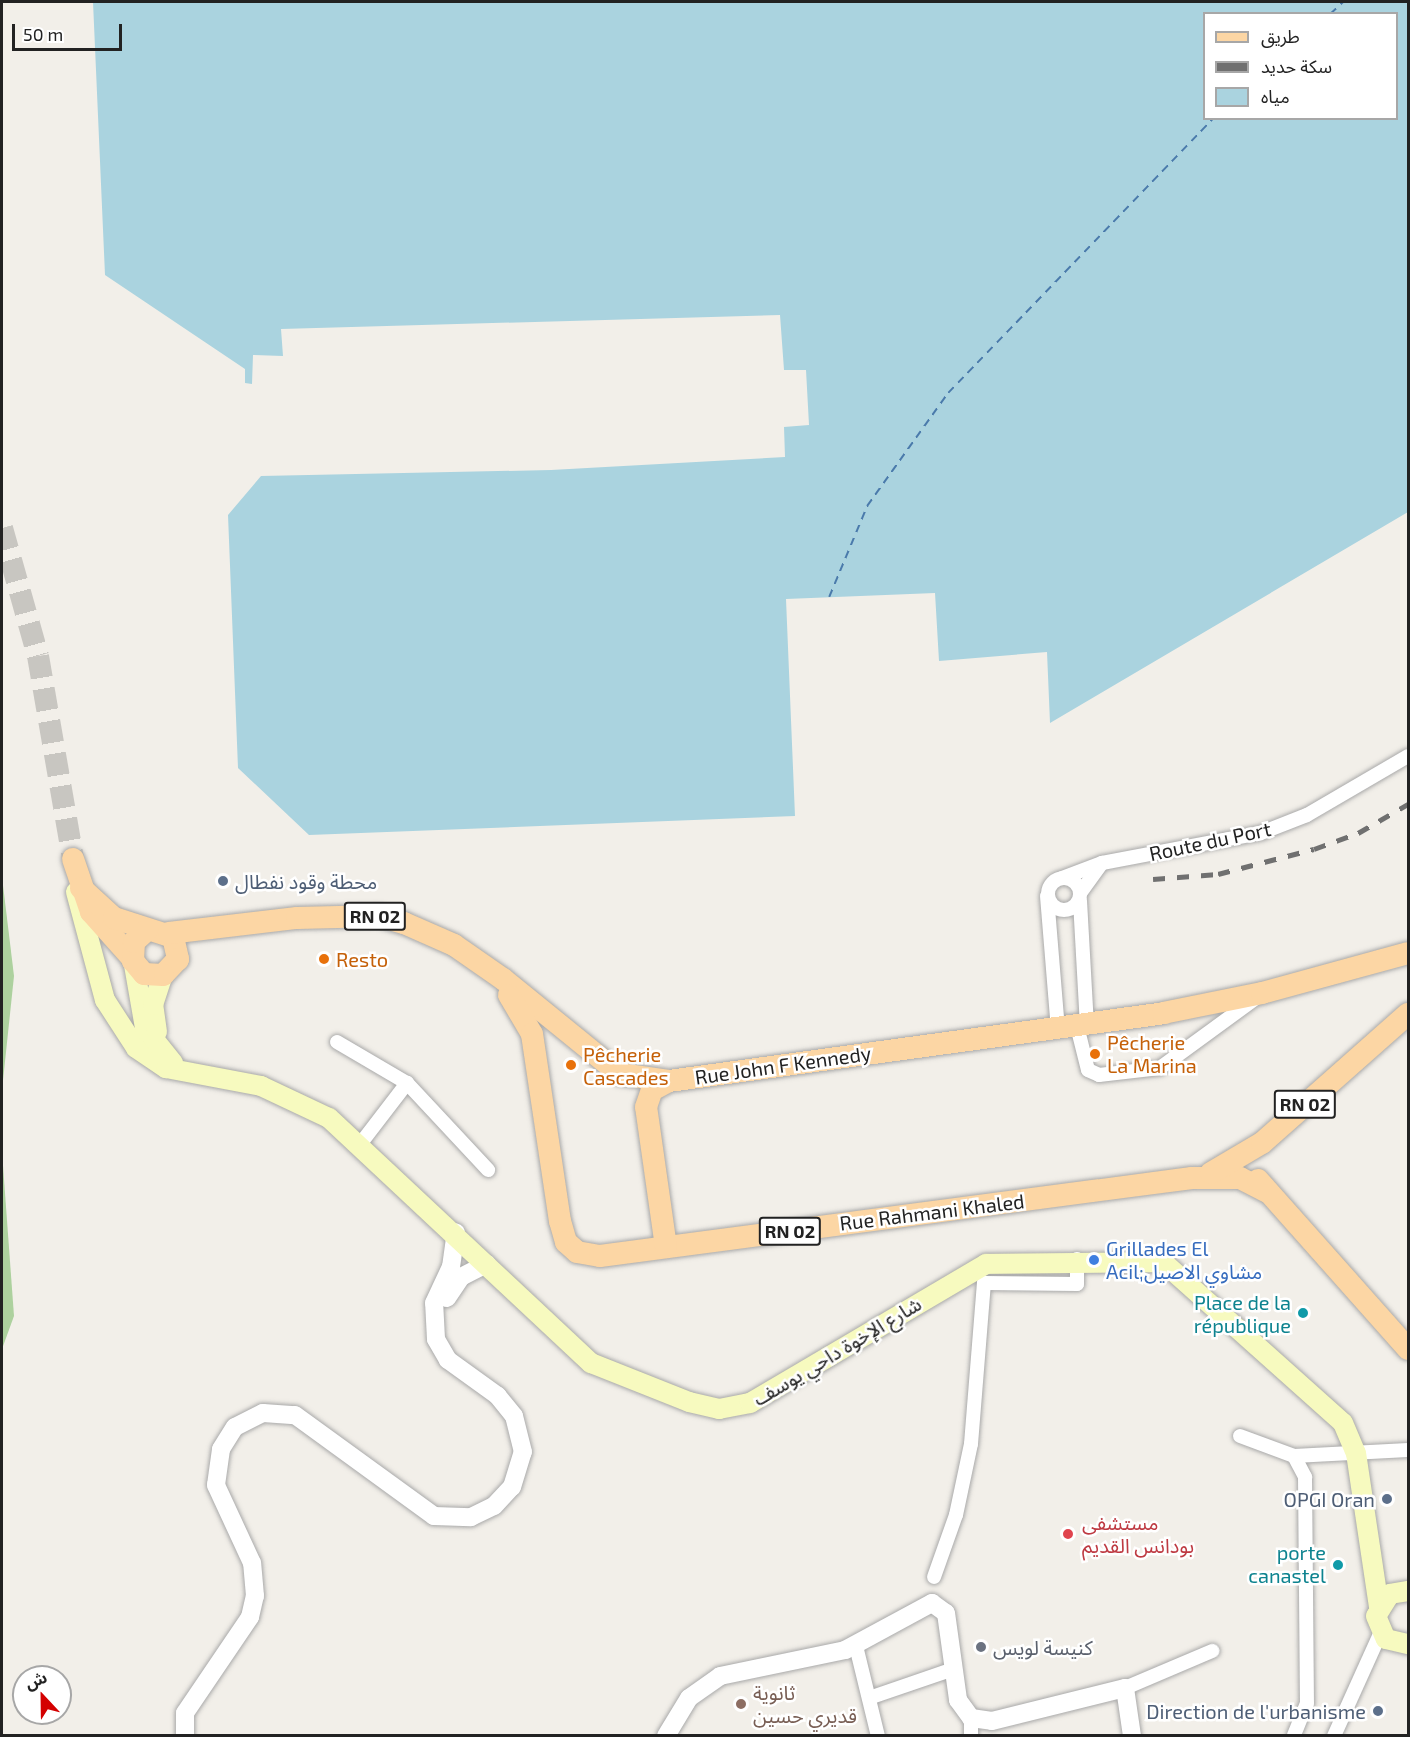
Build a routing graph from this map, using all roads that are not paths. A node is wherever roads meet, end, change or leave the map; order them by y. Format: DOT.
graph roads {
  1 [pos="1408,756"];
  2 [pos="73,859"];
  3 [pos="1102,862"];
  4 [pos="1062,878"];
  5 [pos="81,888"];
  6 [pos="1047,896"];
  7 [pos="1080,896"];
  8 [pos="243,923"];
  9 [pos="158,931"];
  10 [pos="1408,953"];
  11 [pos="179,954"];
  12 [pos="133,961"];
  13 [pos="491,972"];
  14 [pos="163,975"];
  15 [pos="1262,993"];
  16 [pos="1408,1014"];
  17 [pos="1074,1027"];
  18 [pos="571,1037"];
  19 [pos="337,1042"];
  20 [pos="540,1070"];
  21 [pos="195,1073"];
  22 [pos="669,1080"];
  23 [pos="407,1083"];
  24 [pos="361,1143"];
  25 [pos="1262,1143"];
  26 [pos="488,1170"];
  27 [pos="1192,1178"];
  28 [pos="1266,1191"];
  29 [pos="456,1232"];
  30 [pos="666,1247"];
  31 [pos="1077,1259"];
  32 [pos="488,1264"];
  33 [pos="434,1324"];
  34 [pos="1408,1349"];
  35 [pos="1240,1436"];
  36 [pos="1408,1450"];
  37 [pos="1356,1453"];
  38 [pos="1294,1456"];
  39 [pos="1368,1563"];
  40 [pos="934,1577"];
  41 [pos="1403,1591"];
  42 [pos="1378,1607"];
  43 [pos="1381,1632"];
  44 [pos="1408,1644"];
  45 [pos="856,1646"];
  46 [pos="1212,1651"];
  47 [pos="953,1670"];
  48 [pos="1125,1688"];
  49 [pos="869,1698"];
  50 [pos="971,1727"];
  51 [pos="185,1736"];
  52 [pos="666,1736"];
  53 [pos="878,1736"];
  54 [pos="1132,1736"];
  55 [pos="1294,1736"];
  56 [pos="1334,1736"];
  1 -- 3 [label="street, Route du Port"];
  2 -- 5 [label="main road"];
  2 -- 21 [label="main road, شارع الإخوة داحي يوسف"];
  3 -- 4 [label="street, Route du Port"];
  3 -- 7 [label="street"];
  4 -- 6 [label="street"];
  4 -- 7 [label="street"];
  5 -- 9 [label="main road"];
  5 -- 12 [label="main road"];
  6 -- 7 [label="street"];
  6 -- 17 [label="street"];
  7 -- 17 [label="street"];
  8 -- 9 [label="main road, Rue John F Kennedy / RN 02"];
  8 -- 11 [label="main road, Rue John F Kennedy / RN 02"];
  8 -- 13 [label="main road, Rue John F Kennedy / RN 02"];
  9 -- 11 [label="main road"];
  9 -- 12 [label="main road"];
  10 -- 15 [label="main road, RN 02"];
  11 -- 14 [label="main road"];
  12 -- 14 [label="main road"];
  12 -- 21 [label="main road, شارع الإخوة داحي يوسف"];
  13 -- 18 [label="main road, Rue John F Kennedy / RN 02"];
  13 -- 20 [label="main road, Rue Rahmani Khaled / RN 02"];
  14 -- 21 [label="main road, شارع الإخوة داحي يوسف"];
  15 -- 17 [label="main road, Rue John F Kennedy / RN 02"];
  15 -- 17 [label="street"];
  16 -- 25 [label="main road, RN 02"];
  17 -- 22 [label="main road, Rue John F Kennedy / RN 02"];
  18 -- 20 [label="main road"];
  18 -- 22 [label="main road, Rue John F Kennedy / RN 02"];
  19 -- 23 [label="street"];
  20 -- 30 [label="main road, Rue Rahmani Khaled / RN 02"];
  21 -- 24 [label="main road, شارع الإخوة داحي يوسف"];
  22 -- 30 [label="main road"];
  23 -- 24 [label="street"];
  23 -- 26 [label="street"];
  24 -- 29 [label="main road, شارع الإخوة داحي يوسف"];
  25 -- 27 [label="main road, RN 02"];
  25 -- 28 [label="main road"];
  27 -- 28 [label="main road"];
  27 -- 30 [label="main road, Rue Rahmani Khaled / RN 02"];
  28 -- 34 [label="main road"];
  29 -- 32 [label="main road, شارع الإخوة داحي يوسف"];
  29 -- 33 [label="street"];
  31 -- 32 [label="main road, شارع الإخوة داحي يوسف"];
  31 -- 37 [label="main road, شارع الإخوة داحي يوسف"];
  31 -- 40 [label="street"];
  32 -- 33 [label="street"];
  33 -- 51 [label="street"];
  35 -- 38 [label="street"];
  36 -- 37 [label="street"];
  37 -- 38 [label="street"];
  37 -- 39 [label="main road, شارع الإخوة داحي يوسف"];
  38 -- 55 [label="street"];
  39 -- 41 [label="main road"];
  39 -- 42 [label="main road, شارع الإخوة داحي يوسف"];
  41 -- 42 [label="main road"];
  42 -- 43 [label="main road, شارع الإخوة داحي يوسف"];
  43 -- 44 [label="main road"];
  43 -- 56 [label="street"];
  45 -- 47 [label="street"];
  45 -- 49 [label="street"];
  45 -- 52 [label="street"];
  46 -- 48 [label="street"];
  47 -- 49 [label="street"];
  47 -- 50 [label="street"];
  48 -- 50 [label="street"];
  48 -- 54 [label="street"];
  49 -- 53 [label="street"];
}
